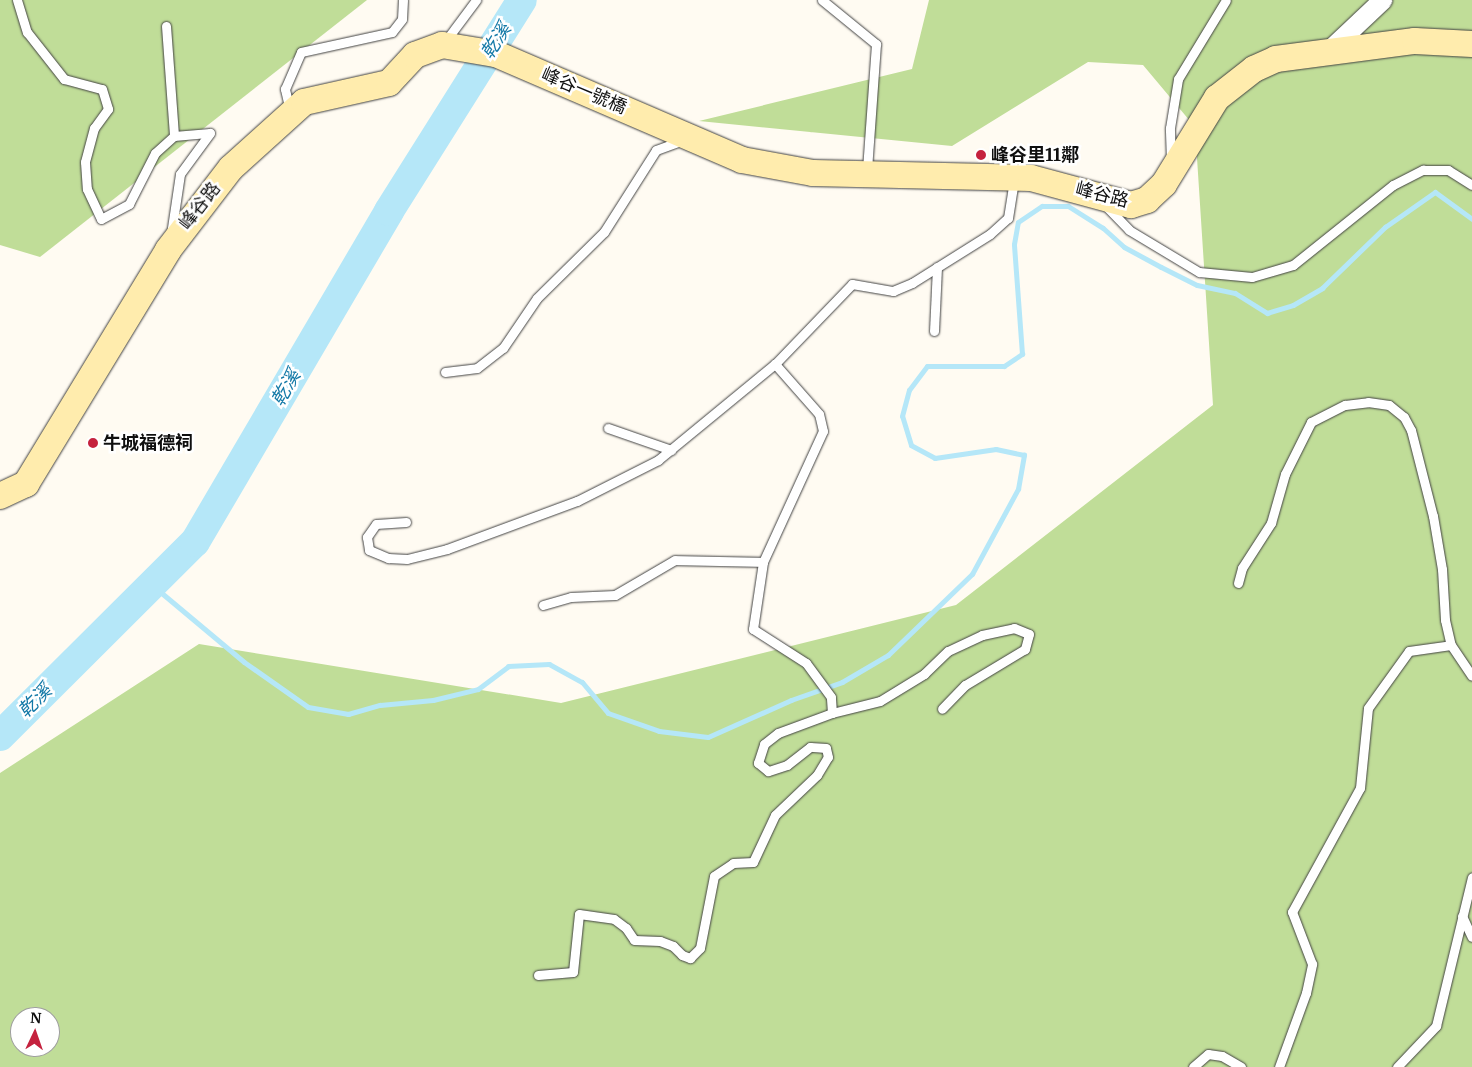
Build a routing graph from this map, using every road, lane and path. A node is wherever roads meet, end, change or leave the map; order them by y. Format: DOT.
graph roads {
  1 [pos="17,0"];
  2 [pos="403,0"];
  3 [pos="476,0"];
  4 [pos="822,0"];
  5 [pos="1226,0"];
  6 [pos="1382,0"];
  7 [pos="166,26"];
  8 [pos="1472,44"];
  9 [pos="443,45"];
  10 [pos="1327,52"];
  11 [pos="290,114"];
  12 [pos="681,133"];
  13 [pos="174,136"];
  14 [pos="1171,173"];
  15 [pos="866,174"];
  16 [pos="1014,177"];
  17 [pos="1472,185"];
  18 [pos="1096,194"];
  19 [pos="168,250"];
  20 [pos="937,267"];
  21 [pos="934,331"];
  22 [pos="775,364"];
  23 [pos="445,372"];
  24 [pos="608,428"];
  25 [pos="671,450"];
  26 [pos="0,496"];
  27 [pos="406,522"];
  28 [pos="763,562"];
  29 [pos="1238,583"];
  30 [pos="543,606"];
  31 [pos="1452,645"];
  32 [pos="1472,676"];
  33 [pos="942,709"];
  34 [pos="832,713"];
  35 [pos="1472,877"];
  36 [pos="1462,916"];
  37 [pos="1472,937"];
  38 [pos="538,975"];
  39 [pos="1193,1067"];
  40 [pos="1241,1067"];
  41 [pos="1279,1067"];
  42 [pos="1398,1067"];
  1 -- 13 [label="lane"];
  2 -- 11 [label="lane"];
  3 -- 9 [label="lane"];
  4 -- 15 [label="lane"];
  5 -- 14 [label="lane"];
  6 -- 10 [label="street"];
  7 -- 13 [label="lane"];
  8 -- 10 [label="street, 峰谷路"];
  9 -- 11 [label="street, 峰谷路"];
  9 -- 12 [label="street, 峰谷一號橋"];
  10 -- 14 [label="street, 峰谷路"];
  11 -- 19 [label="street, 峰谷路"];
  12 -- 15 [label="street, 峰谷路"];
  12 -- 23 [label="lane"];
  13 -- 19 [label="lane"];
  14 -- 18 [label="street, 峰谷路"];
  15 -- 16 [label="street, 峰谷路"];
  16 -- 18 [label="street, 峰谷路"];
  16 -- 20 [label="lane"];
  17 -- 18 [label="lane"];
  19 -- 26 [label="street, 峰谷路"];
  20 -- 21 [label="lane"];
  20 -- 22 [label="lane"];
  22 -- 25 [label="lane"];
  22 -- 28 [label="lane"];
  24 -- 25 [label="lane"];
  25 -- 27 [label="lane"];
  28 -- 30 [label="lane"];
  28 -- 34 [label="lane"];
  29 -- 31 [label="lane"];
  31 -- 32 [label="lane"];
  31 -- 41 [label="lane"];
  33 -- 34 [label="lane"];
  34 -- 38 [label="lane"];
  35 -- 36 [label="lane"];
  36 -- 37 [label="lane"];
  36 -- 42 [label="lane"];
  39 -- 40 [label="lane"];
}
